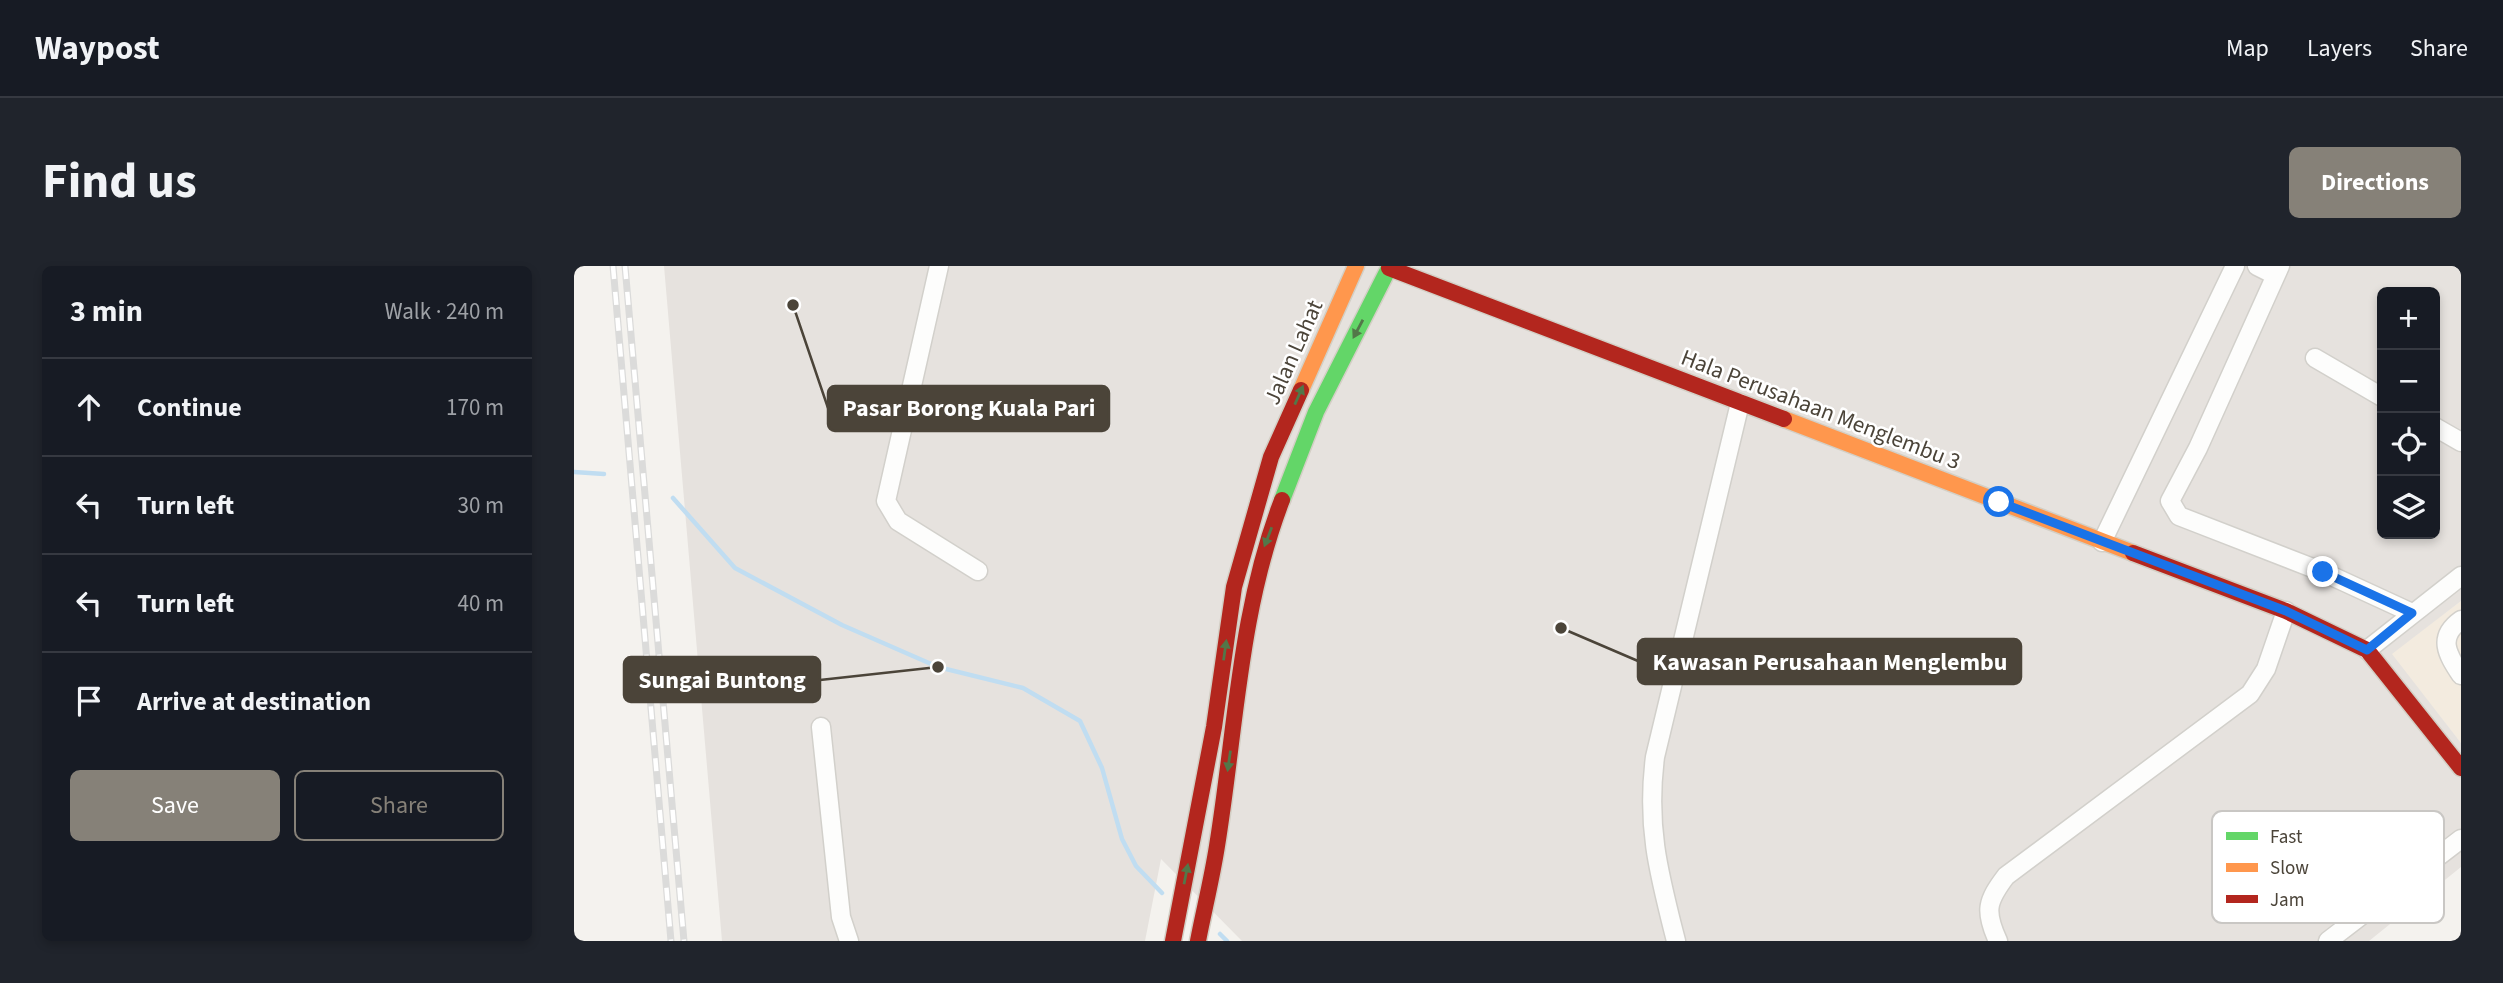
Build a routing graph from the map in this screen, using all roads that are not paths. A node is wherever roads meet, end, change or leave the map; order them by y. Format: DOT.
graph roads {
  1 [pos="939,266"];
  2 [pos="1356,266"];
  3 [pos="2235,266"];
  4 [pos="2257,266"];
  5 [pos="1389,267"];
  6 [pos="2277,270"];
  7 [pos="2315,358"];
  8 [pos="2377,394"];
  9 [pos="1740,403"];
  10 [pos="2440,430"];
  11 [pos="2461,442"];
  12 [pos="2102,542"];
  13 [pos="978,571"];
  14 [pos="2461,576"];
  15 [pos="2286,611"];
  16 [pos="2412,613"];
  17 [pos="2461,620"];
  18 [pos="2367,650"];
  19 [pos="2461,675"];
  20 [pos="821,727"];
  21 [pos="2461,768"];
  22 [pos="2461,839"];
  23 [pos="2444,852"];
  24 [pos="2351,923"];
  25 [pos="849,941"];
  26 [pos="1173,941"];
  27 [pos="1198,941"];
  28 [pos="1676,941"];
  29 [pos="1998,941"];
  30 [pos="2328,941"];
  1 -- 13 [label="street"];
  26 -- 2 [label="main road, Jalan Lahat, one-way"];
  3 -- 12 [label="street"];
  4 -- 6 [label="street"];
  5 -- 9 [label="main road, Hala Perusahaan Menglembu 3"];
  5 -- 27 [label="main road, one-way"];
  6 -- 16 [label="street"];
  7 -- 8 [label="street"];
  9 -- 12 [label="main road, Hala Perusahaan Menglembu 3"];
  9 -- 28 [label="street"];
  10 -- 11 [label="street"];
  12 -- 15 [label="main road, Hala Perusahaan Menglembu 3"];
  14 -- 16 [label="street"];
  15 -- 18 [label="main road, Hala Perusahaan Menglembu 3"];
  15 -- 29 [label="street"];
  16 -- 18 [label="street"];
  17 -- 19 [label="street"];
  18 -- 21 [label="main road, Hala Perusahaan Menglembu 3"];
  20 -- 25 [label="street"];
  22 -- 23 [label="street"];
  24 -- 30 [label="street"];
}
